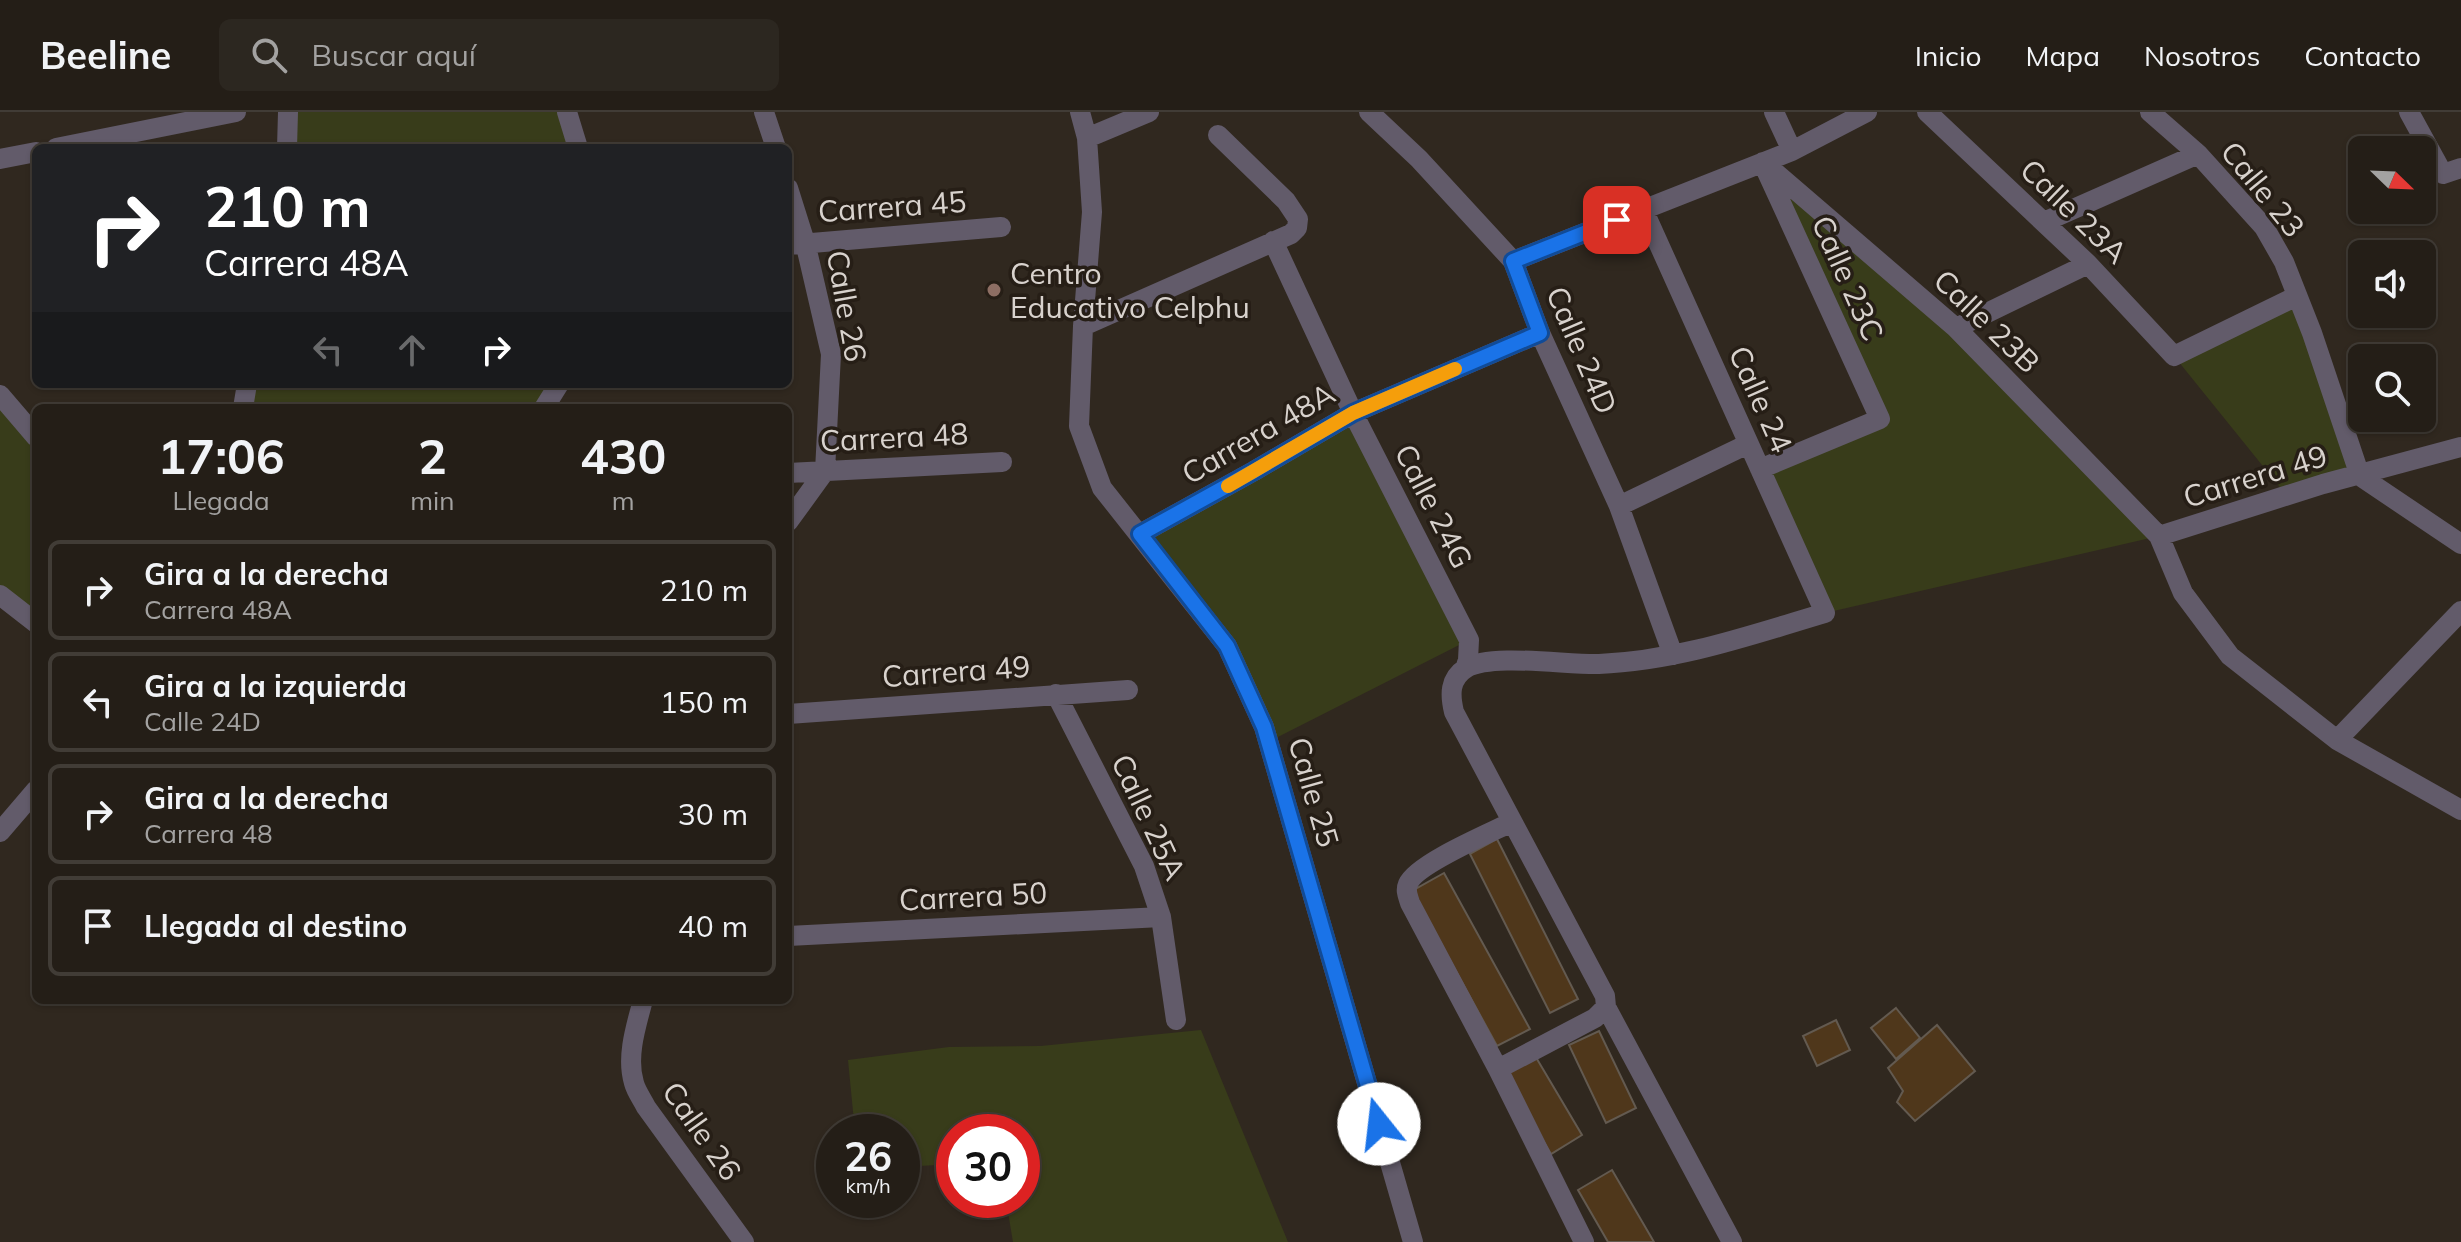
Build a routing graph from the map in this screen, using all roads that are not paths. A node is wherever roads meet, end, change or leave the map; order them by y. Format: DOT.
graph roads {
  1 [pos="236,112"];
  2 [pos="288,112"];
  3 [pos="567,112"];
  4 [pos="764,112"];
  5 [pos="1080,112"];
  6 [pos="1149,112"];
  7 [pos="1369,112"];
  8 [pos="1774,112"];
  9 [pos="1867,112"];
  10 [pos="1927,112"];
  11 [pos="2150,112"];
  12 [pos="2409,112"];
  13 [pos="1218,135"];
  14 [pos="1087,138"];
  15 [pos="76,144"];
  16 [pos="287,144"];
  17 [pos="577,144"];
  18 [pos="775,144"];
  19 [pos="1792,151"];
  20 [pos="32,153"];
  21 [pos="2198,154"];
  22 [pos="0,159"];
  23 [pos="1763,162"];
  24 [pos="2452,171"];
  25 [pos="1643,209"];
  26 [pos="792,213"];
  27 [pos="2044,222"];
  28 [pos="1001,227"];
  29 [pos="1273,241"];
  30 [pos="797,244"];
  31 [pos="1513,261"];
  32 [pos="2088,264"];
  33 [pos="2297,296"];
  34 [pos="1083,326"];
  35 [pos="1956,328"];
  36 [pos="1540,333"];
  37 [pos="0,395"];
  38 [pos="1353,413"];
  39 [pos="32,432"];
  40 [pos="1748,444"];
  41 [pos="2461,447"];
  42 [pos="1002,462"];
  43 [pos="1760,469"];
  44 [pos="825,471"];
  45 [pos="792,473"];
  46 [pos="2360,476"];
  47 [pos="1619,506"];
  48 [pos="792,516"];
  49 [pos="1140,534"];
  50 [pos="2159,536"];
  51 [pos="2461,544"];
  52 [pos="0,595"];
  53 [pos="2461,611"];
  54 [pos="32,620"];
  55 [pos="1683,654"];
  56 [pos="1465,669"];
  57 [pos="1128,690"];
  58 [pos="1056,694"];
  59 [pos="792,714"];
  60 [pos="2337,740"];
  61 [pos="32,795"];
  62 [pos="2461,810"];
  63 [pos="1512,822"];
  64 [pos="0,832"];
  65 [pos="1161,917"];
  66 [pos="792,936"];
  67 [pos="642,1004"];
  68 [pos="1606,1007"];
  69 [pos="1176,1020"];
  70 [pos="1498,1069"];
  71 [pos="744,1242"];
  72 [pos="1413,1242"];
  73 [pos="1584,1242"];
  74 [pos="1732,1242"];
  1 -- 15 [label="street"];
  2 -- 16 [label="street"];
  3 -- 17 [label="street"];
  4 -- 18 [label="street"];
  5 -- 14 [label="street, Calle 25"];
  6 -- 14 [label="street"];
  7 -- 31 [label="street, Calle 24D"];
  8 -- 19 [label="street"];
  9 -- 19 [label="street"];
  10 -- 27 [label="street, Calle 23A"];
  11 -- 21 [label="street, Calle 23"];
  12 -- 24 [label="street"];
  13 -- 29 [label="street"];
  14 -- 34 [label="street, Calle 25"];
  19 -- 23 [label="street"];
  20 -- 22 [label="street"];
  21 -- 27 [label="street"];
  21 -- 33 [label="street, Calle 23"];
  23 -- 25 [label="street"];
  23 -- 35 [label="street, Calle 23B"];
  23 -- 43 [label="street, Calle 23C"];
  25 -- 31 [label="street"];
  25 -- 40 [label="street, Calle 24"];
  26 -- 30 [label="street, Calle 26"];
  27 -- 32 [label="street, Calle 23A"];
  28 -- 30 [label="street, Carrera 45"];
  29 -- 34 [label="street"];
  29 -- 38 [label="street, Calle 24G"];
  30 -- 44 [label="street, Calle 26"];
  31 -- 36 [label="street, Calle 24D"];
  32 -- 33 [label="street, Calle 23A"];
  32 -- 35 [label="street"];
  33 -- 46 [label="street, Calle 23"];
  34 -- 49 [label="street, Calle 25"];
  35 -- 50 [label="street, Calle 23B"];
  36 -- 38 [label="street, Carrera 48A"];
  36 -- 47 [label="street, Calle 24D"];
  37 -- 39 [label="street"];
  38 -- 49 [label="street, Carrera 48A"];
  38 -- 56 [label="street, Calle 24G"];
  40 -- 43 [label="street, Calle 24"];
  40 -- 47 [label="street"];
  41 -- 46 [label="street, Carrera 49"];
  42 -- 44 [label="street, Carrera 48"];
  43 -- 55 [label="street, Calle 24"];
  44 -- 45 [label="street, Carrera 48"];
  44 -- 48 [label="street"];
  46 -- 50 [label="street, Carrera 49"];
  46 -- 51 [label="street"];
  47 -- 55 [label="street, Calle 24D"];
  49 -- 72 [label="street, Calle 25"];
  50 -- 60 [label="street"];
  52 -- 54 [label="street"];
  53 -- 60 [label="street"];
  55 -- 56 [label="street"];
  56 -- 63 [label="street"];
  57 -- 58 [label="street, Carrera 49"];
  58 -- 59 [label="street, Carrera 49"];
  58 -- 65 [label="street, Calle 25A"];
  60 -- 62 [label="street"];
  61 -- 64 [label="street"];
  63 -- 68 [label="street"];
  63 -- 70 [label="street"];
  65 -- 66 [label="street, Carrera 50"];
  65 -- 69 [label="street, Calle 25A"];
  67 -- 71 [label="street, Calle 26"];
  68 -- 70 [label="street"];
  68 -- 74 [label="street"];
  70 -- 73 [label="street"];
}
